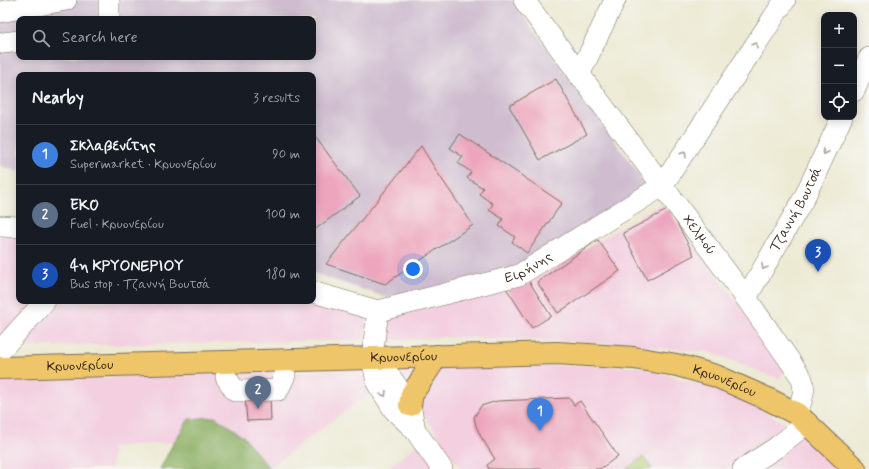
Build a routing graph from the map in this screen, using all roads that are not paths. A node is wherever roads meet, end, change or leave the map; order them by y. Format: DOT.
graph roads {
  1 [pos="66,0"];
  2 [pos="109,0"];
  3 [pos="524,0"];
  4 [pos="615,0"];
  5 [pos="785,0"];
  6 [pos="0,12"];
  7 [pos="109,16"];
  8 [pos="869,58"];
  9 [pos="579,75"];
  10 [pos="857,84"];
  11 [pos="841,120"];
  12 [pos="662,186"];
  13 [pos="0,226"];
  14 [pos="16,226"];
  15 [pos="316,293"];
  16 [pos="746,298"];
  17 [pos="42,304"];
  18 [pos="378,312"];
  19 [pos="0,352"];
  20 [pos="437,356"];
  21 [pos="372,357"];
  22 [pos="0,368"];
  23 [pos="284,375"];
  24 [pos="226,377"];
  25 [pos="410,405"];
  26 [pos="802,418"];
  27 [pos="415,430"];
  28 [pos="442,469"];
  29 [pos="743,469"];
  30 [pos="855,469"];
  1 -- 6 [label="street"];
  2 -- 7 [label="street"];
  3 -- 9 [label="street, Χελμού"];
  4 -- 9 [label="street"];
  12 -- 5 [label="street, one-way"];
  8 -- 10 [label="street"];
  9 -- 12 [label="street, Χελμού"];
  11 -- 16 [label="street, Τζαννή Βουτσά, one-way"];
  12 -- 16 [label="street, Χελμού"];
  12 -- 18 [label="street, Ειρήνης"];
  13 -- 14 [label="street"];
  15 -- 18 [label="street"];
  16 -- 26 [label="street, Χελμού"];
  17 -- 19 [label="street"];
  18 -- 21 [label="street"];
  20 -- 21 [label="main road, Κρυονερίου"];
  20 -- 25 [label="main road"];
  20 -- 26 [label="main road, Κρυονερίου"];
  21 -- 22 [label="main road, Κρυονερίου"];
  21 -- 25 [label="street"];
  21 -- 27 [label="street, one-way"];
  23 -- 24 [label="street"];
  25 -- 27 [label="street"];
  26 -- 29 [label="street"];
  26 -- 30 [label="main road"];
  27 -- 28 [label="street"];
}
